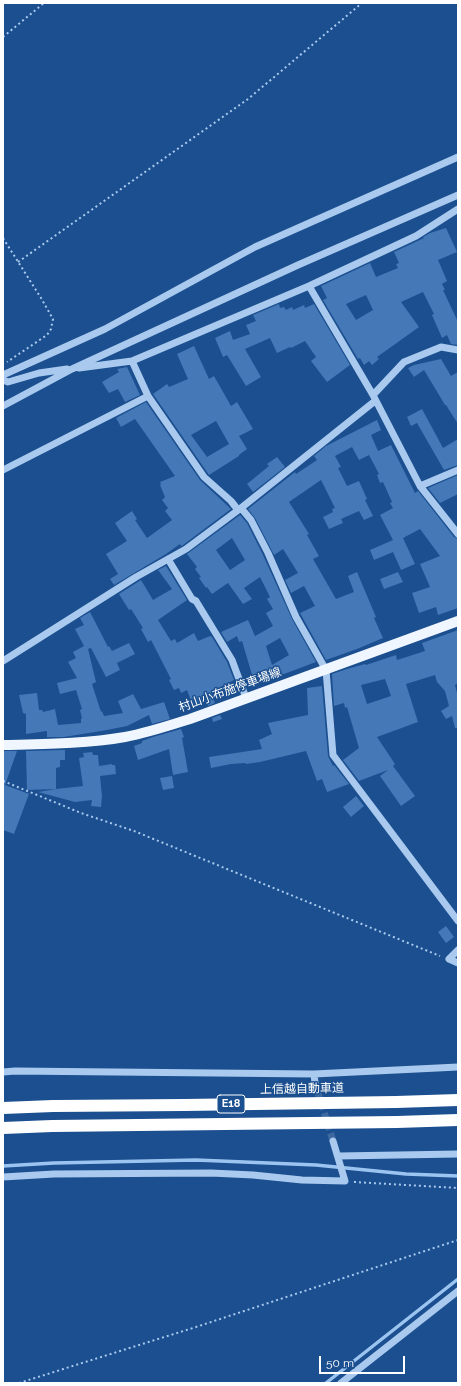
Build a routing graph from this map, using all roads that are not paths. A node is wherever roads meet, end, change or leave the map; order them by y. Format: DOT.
graph roads {
  1 [pos="458,157"];
  2 [pos="458,195"];
  3 [pos="458,209"];
  4 [pos="309,286"];
  5 [pos="458,350"];
  6 [pos="132,361"];
  7 [pos="72,369"];
  8 [pos="3,375"];
  9 [pos="3,380"];
  10 [pos="148,396"];
  11 [pos="374,398"];
  12 [pos="3,406"];
  13 [pos="3,470"];
  14 [pos="458,470"];
  15 [pos="420,486"];
  16 [pos="240,509"];
  17 [pos="458,534"];
  18 [pos="168,559"];
  19 [pos="458,621"];
  20 [pos="3,661"];
  21 [pos="326,670"];
  22 [pos="246,698"];
  23 [pos="3,745"];
  24 [pos="458,921"];
  25 [pos="458,950"];
  26 [pos="458,963"];
  27 [pos="458,1067"];
  28 [pos="3,1072"];
  29 [pos="314,1074"];
  30 [pos="315,1083"];
  31 [pos="458,1100"];
  32 [pos="3,1108"];
  33 [pos="458,1120"];
  34 [pos="3,1128"];
  35 [pos="333,1141"];
  36 [pos="458,1154"];
  37 [pos="338,1156"];
  38 [pos="3,1177"];
  39 [pos="458,1291"];
  40 [pos="342,1383"];
  1 -- 8 [label="street"];
  2 -- 7 [label="street"];
  3 -- 4 [label="street"];
  4 -- 6 [label="street"];
  4 -- 11 [label="street"];
  5 -- 11 [label="street"];
  6 -- 7 [label="street"];
  6 -- 10 [label="street"];
  7 -- 9 [label="street"];
  7 -- 12 [label="street"];
  10 -- 13 [label="street"];
  10 -- 16 [label="street"];
  11 -- 15 [label="street"];
  11 -- 16 [label="street"];
  14 -- 15 [label="street"];
  15 -- 17 [label="street"];
  16 -- 18 [label="street"];
  16 -- 21 [label="street"];
  18 -- 20 [label="street"];
  18 -- 22 [label="street"];
  19 -- 21 [label="main road, 村山小布施停車場線"];
  21 -- 22 [label="main road, 村山小布施停車場線"];
  21 -- 24 [label="street"];
  22 -- 23 [label="main road, 村山小布施停車場線"];
  25 -- 26 [label="street"];
  27 -- 29 [label="street"];
  28 -- 29 [label="street"];
  29 -- 30 [label="street"];
  31 -- 32 [label="highway, 上信越自動車道 / E18"];
  33 -- 34 [label="highway, E18"];
  35 -- 37 [label="street"];
  36 -- 37 [label="street"];
  37 -- 38 [label="street"];
  39 -- 40 [label="street"];
}
